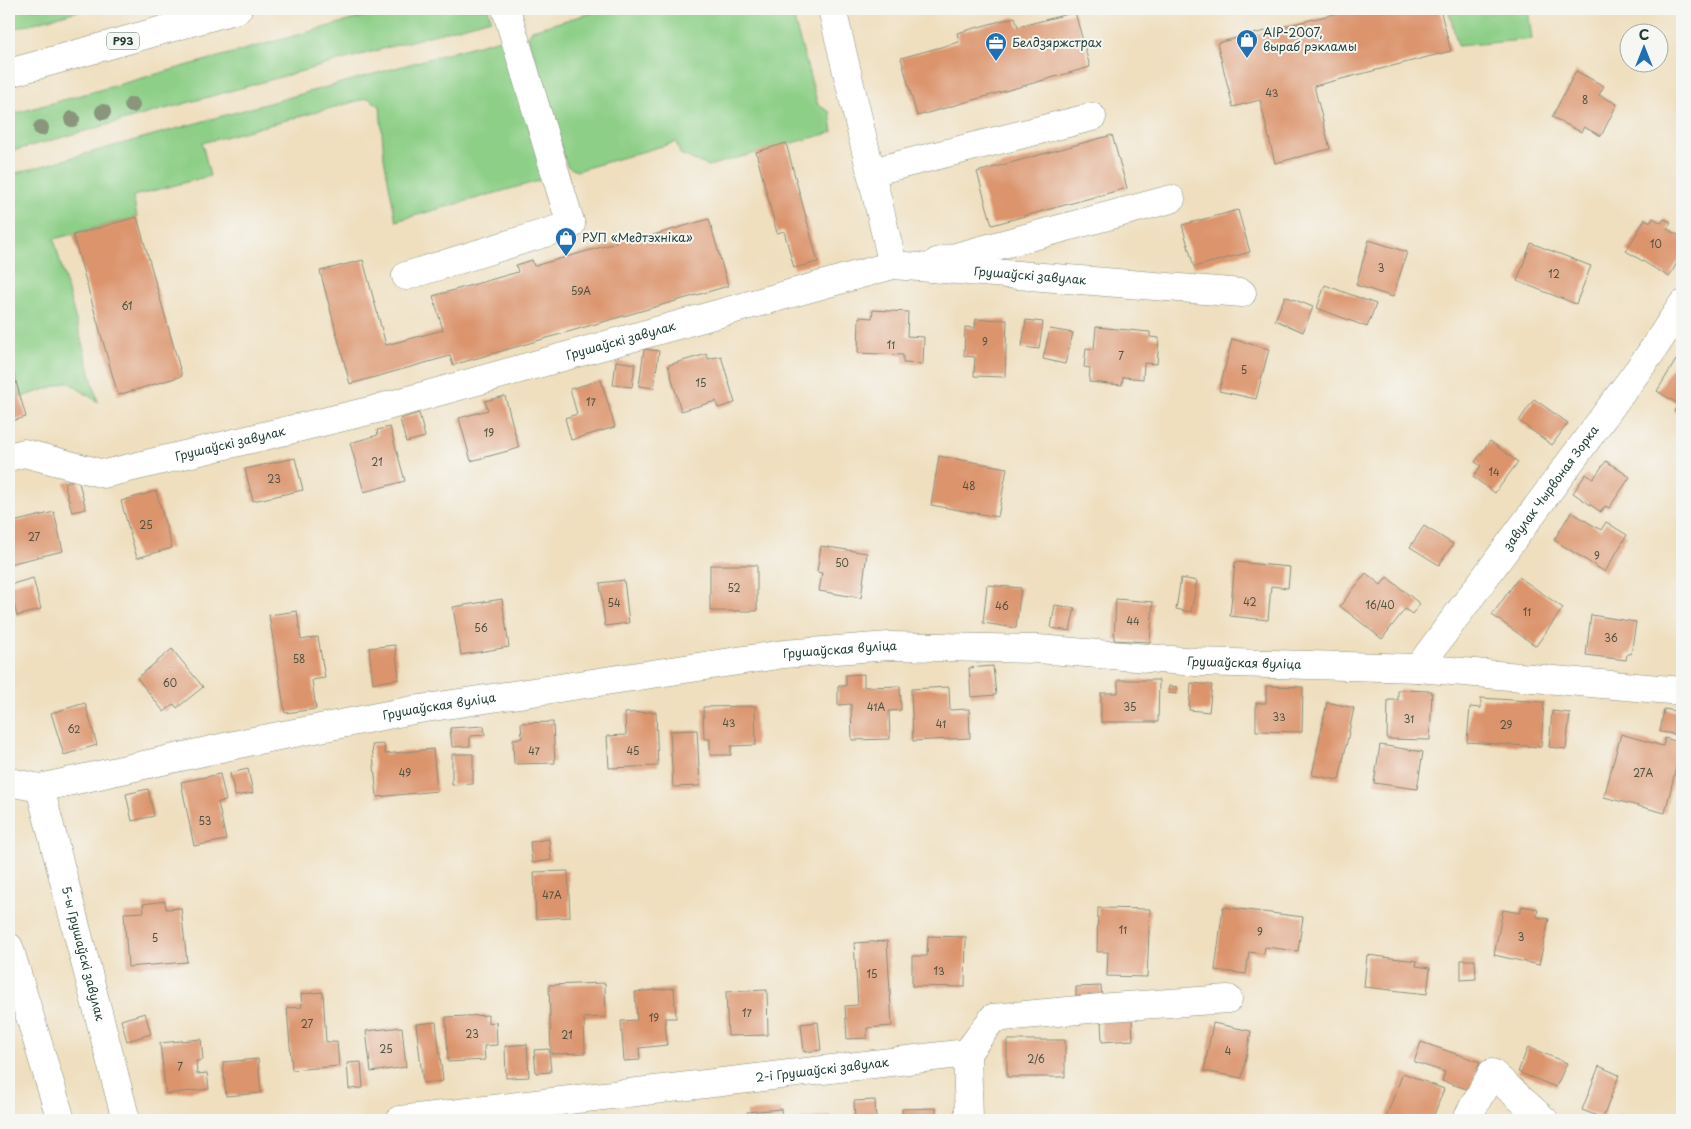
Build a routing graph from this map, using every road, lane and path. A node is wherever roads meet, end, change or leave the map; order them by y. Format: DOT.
graph roads {
  1 [pos="238,9"];
  2 [pos="506,9"];
  3 [pos="832,9"];
  4 [pos="9,73"];
  5 [pos="1092,118"];
  6 [pos="870,172"];
  7 [pos="1171,199"];
  8 [pos="906,266"];
  9 [pos="406,276"];
  10 [pos="1242,293"];
  11 [pos="1682,305"];
  12 [pos="9,457"];
  13 [pos="1418,668"];
  14 [pos="1682,690"];
  15 [pos="9,782"];
  16 [pos="40,788"];
  17 [pos="9,947"];
  18 [pos="1228,999"];
  19 [pos="967,1053"];
  20 [pos="61,1120"];
  21 [pos="126,1120"];
  22 [pos="400,1120"];
  23 [pos="969,1120"];
  24 [pos="1466,1120"];
  25 [pos="1544,1120"];
  1 -- 4 [label="street, Р93"];
  2 -- 9 [label="street"];
  3 -- 6 [label="street"];
  5 -- 6 [label="street"];
  6 -- 8 [label="street"];
  7 -- 8 [label="street"];
  8 -- 10 [label="street, Грушаўскі завулак"];
  8 -- 12 [label="street, Грушаўскі завулак"];
  11 -- 13 [label="street, завулак Чырвоная Зорка"];
  13 -- 14 [label="street, Грушаўская вуліца"];
  13 -- 16 [label="street, Грушаўская вуліца"];
  15 -- 16 [label="street, Грушаўская вуліца"];
  16 -- 21 [label="street, 5-ы Грушаўскі завулак"];
  17 -- 20 [label="street"];
  18 -- 19 [label="street"];
  19 -- 22 [label="street, 2-і Грушаўскі завулак"];
  19 -- 23 [label="street"];
  24 -- 25 [label="street"];
}
